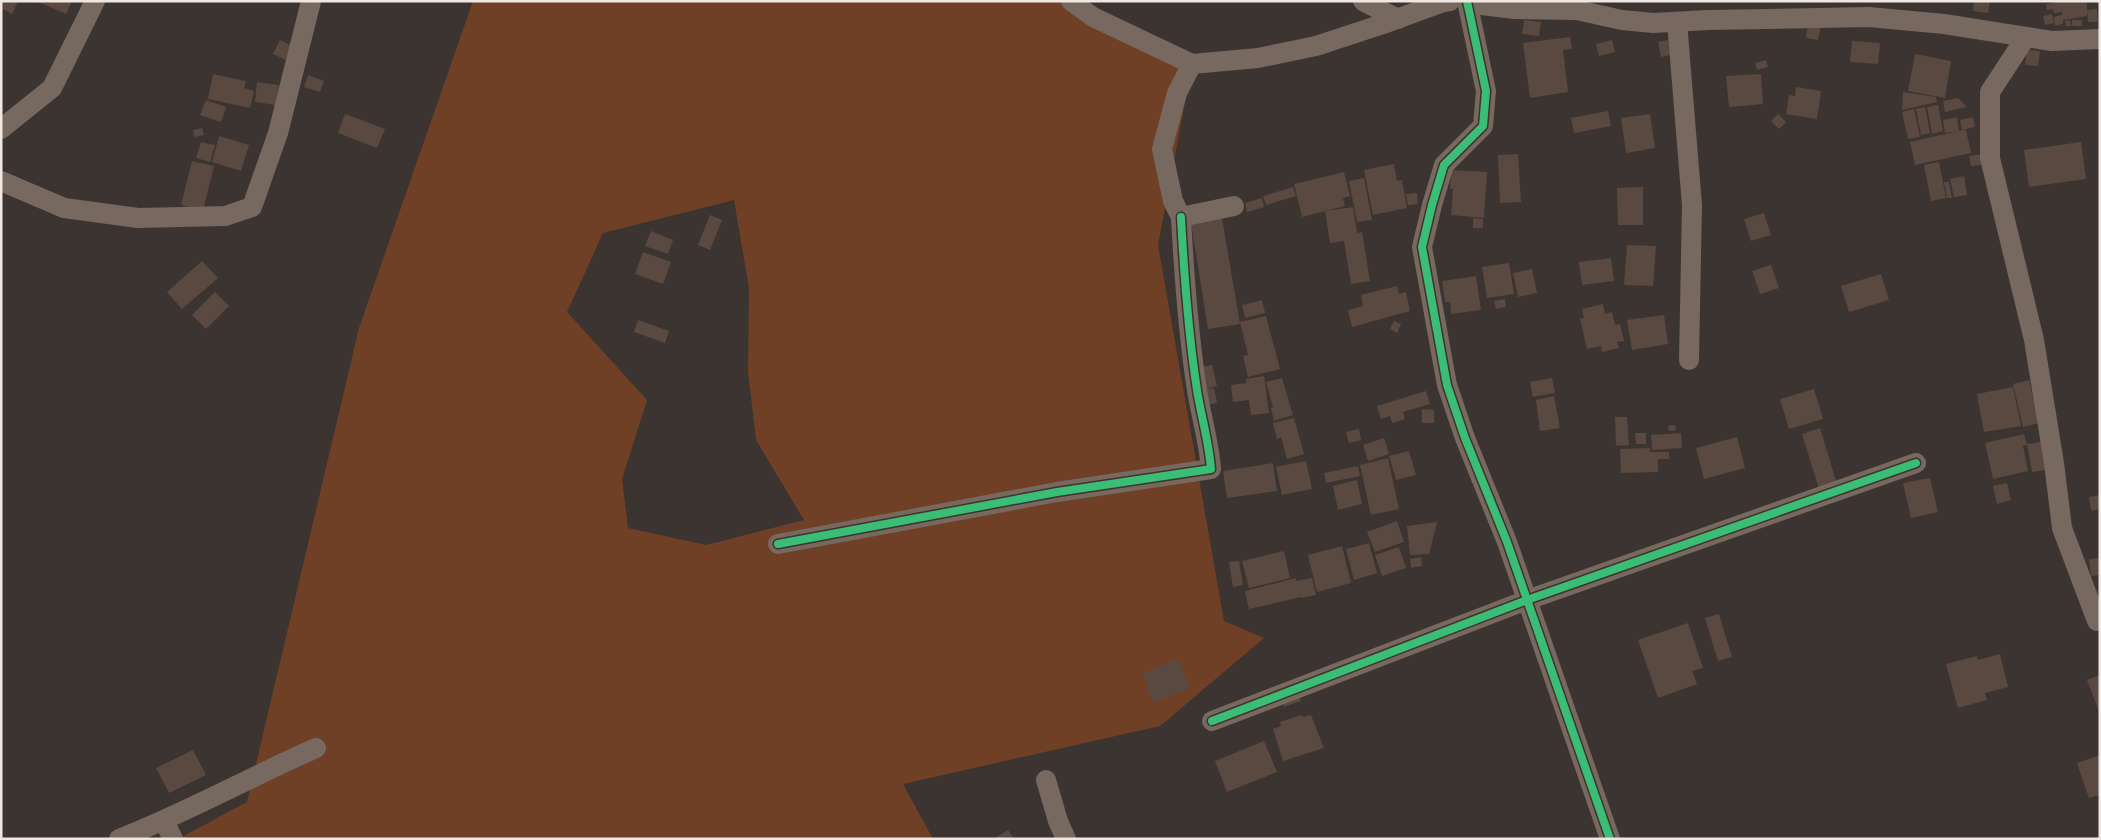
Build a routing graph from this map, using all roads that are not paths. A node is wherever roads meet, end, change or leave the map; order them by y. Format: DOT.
graph roads {
  1 [pos="96,1"];
  2 [pos="1071,1"];
  3 [pos="1363,1"];
  4 [pos="1450,1"];
  5 [pos="1469,1"];
  6 [pos="307,2"];
  7 [pos="1831,9"];
  8 [pos="1398,19"];
  9 [pos="1677,22"];
  10 [pos="2026,37"];
  11 [pos="2100,39"];
  12 [pos="1192,64"];
  13 [pos="1,129"];
  14 [pos="1,181"];
  15 [pos="1234,206"];
  16 [pos="1181,217"];
  17 [pos="1689,360"];
  18 [pos="1916,463"];
  19 [pos="778,544"];
  20 [pos="1527,600"];
  21 [pos="2097,621"];
  22 [pos="1212,720"];
  23 [pos="316,748"];
  24 [pos="1046,780"];
  25 [pos="169,830"];
  26 [pos="119,839"];
  27 [pos="1066,839"];
  28 [pos="1610,839"];
  1 -- 13 [label="street"];
  2 -- 12 [label="street"];
  3 -- 8 [label="street"];
  4 -- 8 [label="street"];
  5 -- 9 [label="street"];
  5 -- 20 [label="street"];
  6 -- 14 [label="street"];
  7 -- 9 [label="street"];
  7 -- 10 [label="street"];
  8 -- 12 [label="street"];
  9 -- 17 [label="street"];
  10 -- 11 [label="street"];
  10 -- 21 [label="street"];
  12 -- 16 [label="street"];
  15 -- 16 [label="street"];
  16 -- 19 [label="street"];
  18 -- 20 [label="street"];
  20 -- 22 [label="street"];
  20 -- 28 [label="street"];
  23 -- 25 [label="street"];
  24 -- 27 [label="street"];
  25 -- 26 [label="street"];
}
